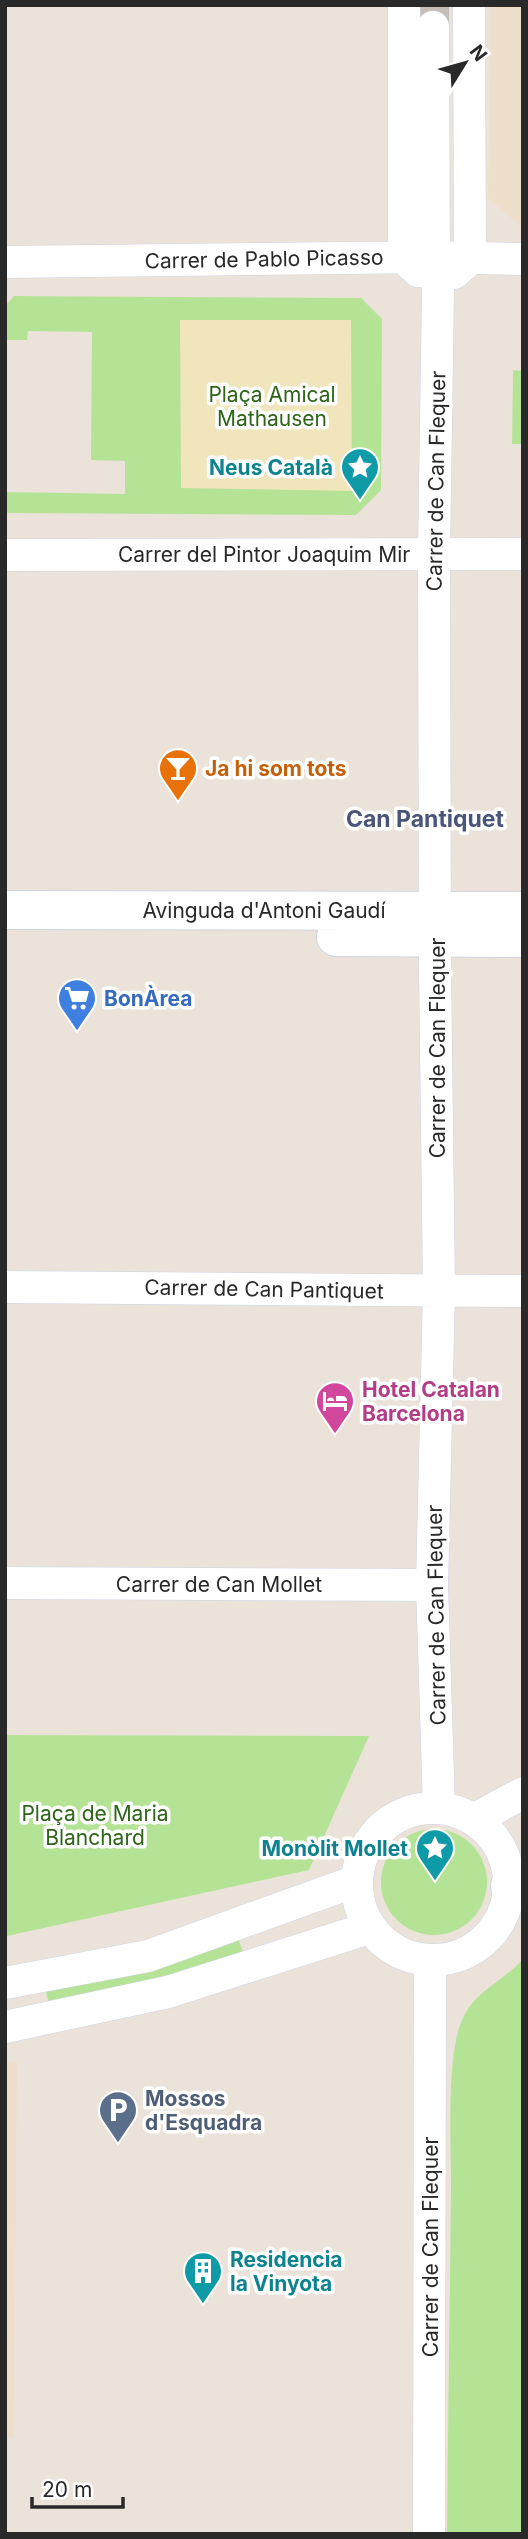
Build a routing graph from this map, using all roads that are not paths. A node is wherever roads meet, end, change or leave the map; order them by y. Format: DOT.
graph roads {
  1 [pos="404,5"];
  2 [pos="469,5"];
  3 [pos="433,27"];
  4 [pos="419,257"];
  5 [pos="470,259"];
  6 [pos="523,259"];
  7 [pos="5,262"];
  8 [pos="438,289"];
  9 [pos="434,554"];
  10 [pos="523,554"];
  11 [pos="5,555"];
  12 [pos="5,910"];
  13 [pos="523,911"];
  14 [pos="436,924"];
  15 [pos="5,935"];
  16 [pos="523,938"];
  17 [pos="5,1287"];
  18 [pos="439,1291"];
  19 [pos="523,1291"];
  20 [pos="5,1583"];
  21 [pos="432,1585"];
  22 [pos="523,1793"];
  23 [pos="439,1807"];
  24 [pos="475,1819"];
  25 [pos="356,1881"];
  26 [pos="516,1886"];
  27 [pos="369,1927"];
  28 [pos="430,1961"];
  29 [pos="5,1983"];
  30 [pos="5,2027"];
  31 [pos="429,2534"];
  1 -- 4 [label="street, Carrer de Can Flequer"];
  2 -- 5 [label="street"];
  3 -- 4 [label="street, Carrer de Can Flequer"];
  4 -- 5 [label="street, Carrer de Pablo Picasso"];
  4 -- 7 [label="street, Carrer de Pablo Picasso"];
  4 -- 8 [label="street, Carrer de Can Flequer"];
  5 -- 6 [label="street, Carrer de Pablo Picasso"];
  5 -- 8 [label="street"];
  8 -- 9 [label="street, Carrer de Can Flequer"];
  9 -- 10 [label="street, Carrer del Pintor Joaquim Mir"];
  9 -- 11 [label="street, Carrer del Pintor Joaquim Mir"];
  9 -- 14 [label="street, Carrer de Can Flequer"];
  12 -- 14 [label="street, Avinguda d'Antoni Gaudí"];
  13 -- 14 [label="street, Avinguda d'Antoni Gaudí"];
  14 -- 15 [label="street, Avinguda d'Antoni Gaudí"];
  14 -- 16 [label="street, Avinguda d'Antoni Gaudí"];
  14 -- 18 [label="street, Carrer de Can Flequer"];
  17 -- 18 [label="street, Carrer de Can Pantiquet"];
  18 -- 19 [label="street, Carrer de Can Pantiquet"];
  18 -- 21 [label="street, Carrer de Can Flequer"];
  20 -- 21 [label="street, Carrer de Can Mollet"];
  21 -- 23 [label="street, Carrer de Can Flequer"];
  22 -- 24 [label="street"];
  23 -- 24 [label="street"];
  23 -- 25 [label="street"];
  24 -- 26 [label="street"];
  25 -- 27 [label="street"];
  25 -- 29 [label="street"];
  26 -- 28 [label="street"];
  27 -- 28 [label="street"];
  27 -- 30 [label="street"];
  28 -- 31 [label="street, Carrer de Can Flequer"];
}
